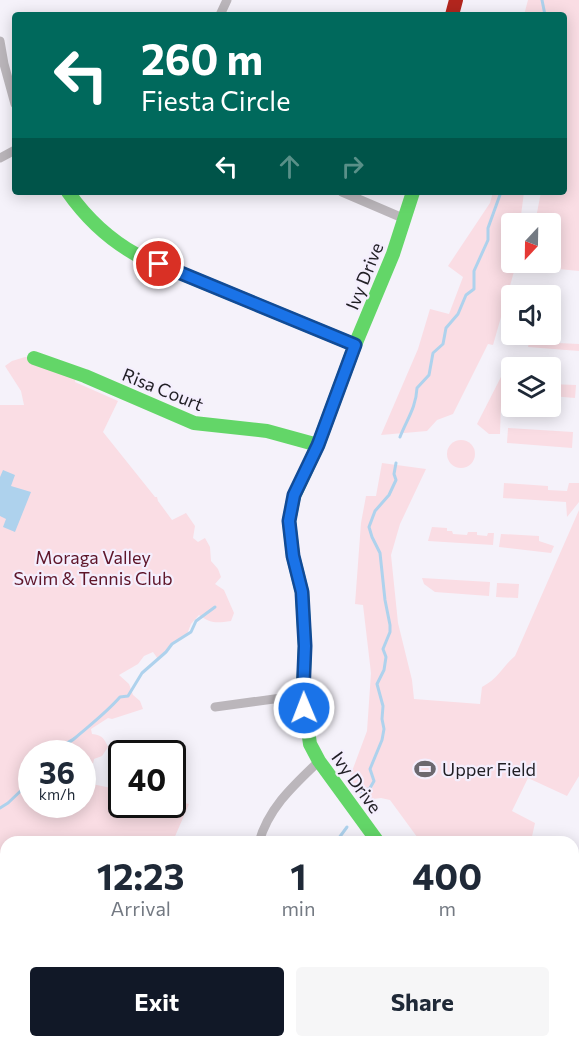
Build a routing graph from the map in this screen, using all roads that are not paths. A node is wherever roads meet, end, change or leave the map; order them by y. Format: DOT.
graph roads {
  1 [pos="0,40"];
  2 [pos="12,93"];
  3 [pos="70,195"];
  4 [pos="349,195"];
  5 [pos="412,195"];
  6 [pos="405,219"];
  7 [pos="355,345"];
  8 [pos="34,358"];
  9 [pos="318,445"];
  10 [pos="303,695"];
  11 [pos="215,707"];
  12 [pos="319,761"];
  13 [pos="262,836"];
  14 [pos="374,836"];
  1 -- 2 [label="street"];
  3 -- 7 [label="street"];
  4 -- 6 [label="street"];
  5 -- 6 [label="street, Ivy Drive"];
  6 -- 7 [label="street, Ivy Drive"];
  7 -- 9 [label="street, Ivy Drive"];
  8 -- 9 [label="street, Risa Court"];
  9 -- 10 [label="street, Ivy Drive"];
  10 -- 11 [label="street"];
  10 -- 12 [label="street, Ivy Drive"];
  12 -- 13 [label="street"];
  12 -- 14 [label="street, Ivy Drive"];
}
